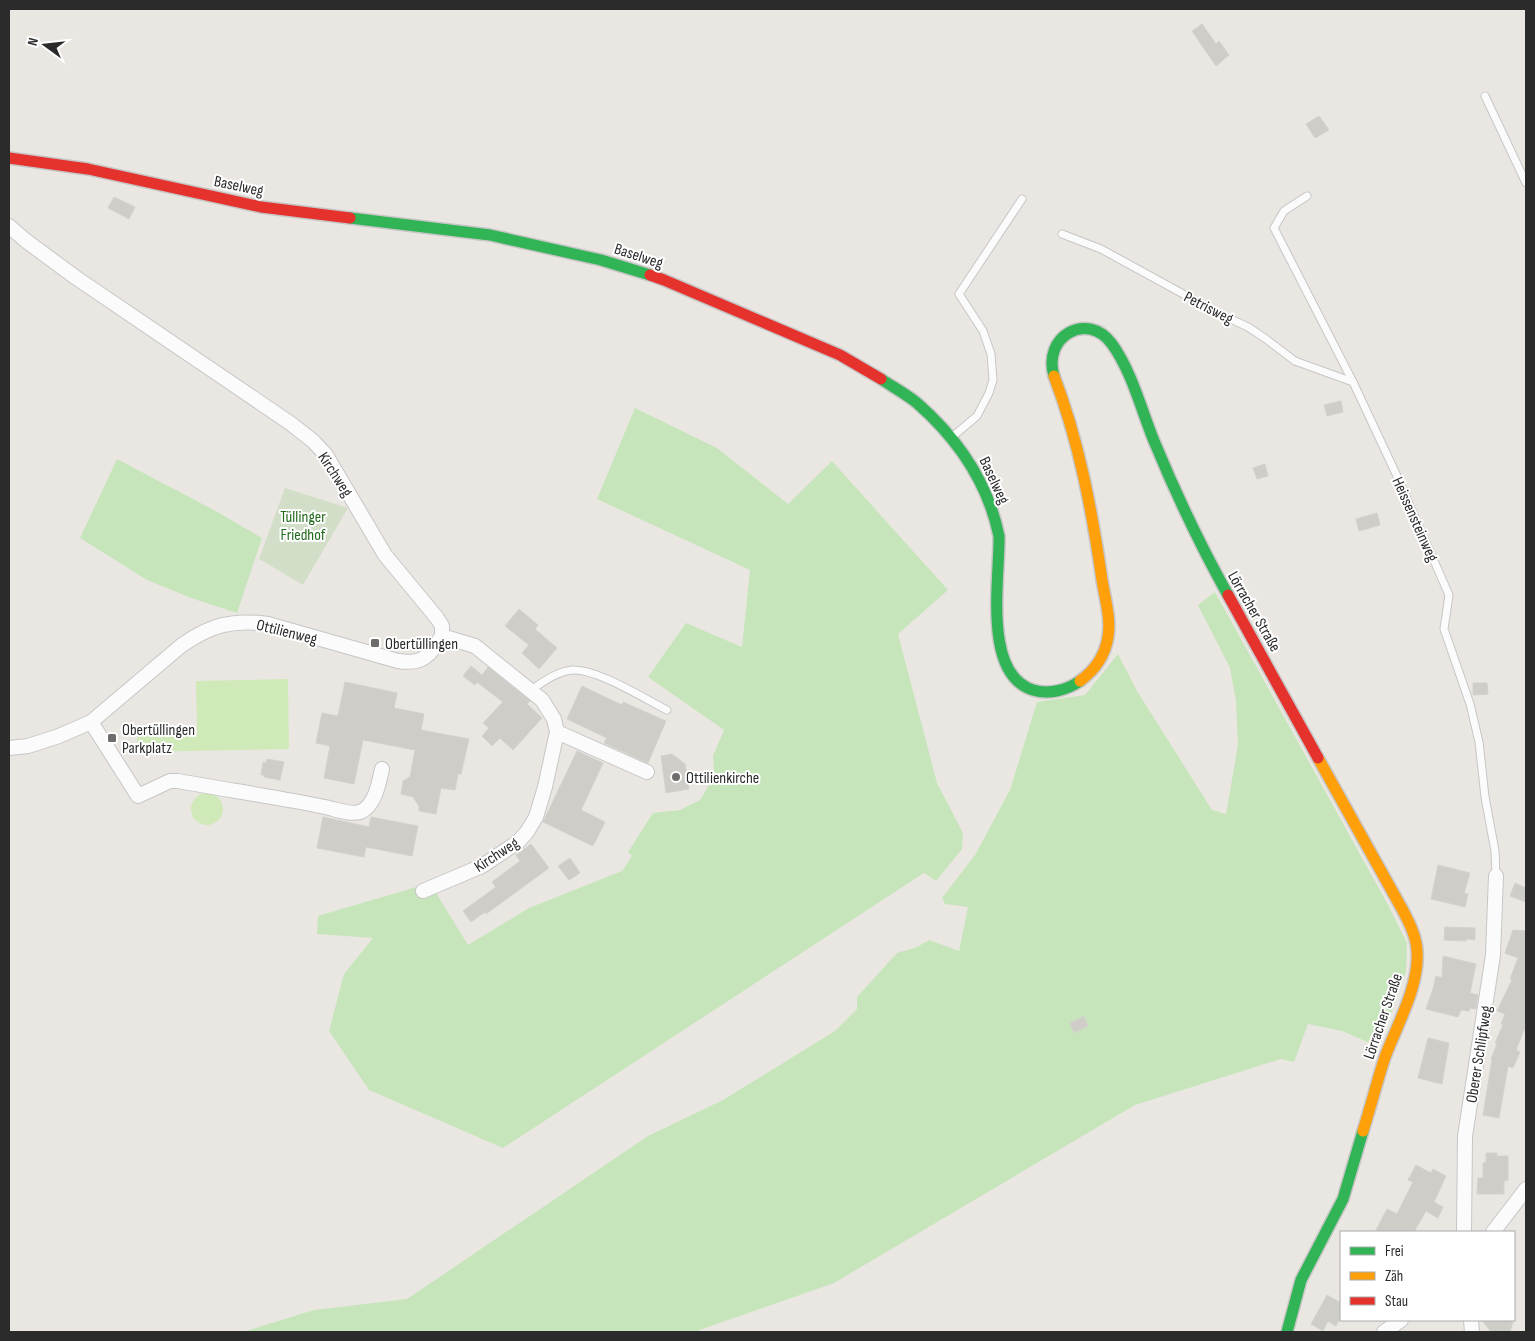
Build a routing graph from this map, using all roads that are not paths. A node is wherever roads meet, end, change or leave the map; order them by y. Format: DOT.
graph roads {
  1 [pos="1485,96"];
  2 [pos="9,158"];
  3 [pos="1526,183"];
  4 [pos="1308,196"];
  5 [pos="1022,199"];
  6 [pos="9,226"];
  7 [pos="1062,234"];
  8 [pos="1353,382"];
  9 [pos="951,438"];
  10 [pos="442,636"];
  11 [pos="1028,687"];
  12 [pos="531,690"];
  13 [pos="667,710"];
  14 [pos="91,722"];
  15 [pos="557,732"];
  16 [pos="9,748"];
  17 [pos="382,769"];
  18 [pos="647,772"];
  19 [pos="1496,876"];
  20 [pos="423,891"];
  21 [pos="1526,1190"];
  22 [pos="1464,1231"];
  23 [pos="1494,1231"];
  24 [pos="1400,1321"];
  25 [pos="1287,1332"];
  26 [pos="1384,1332"];
  1 -- 3 [label="lane"];
  2 -- 9 [label="street, Baselweg"];
  4 -- 8 [label="lane, Heissensteinweg"];
  5 -- 9 [label="lane"];
  6 -- 10 [label="street, Kirchweg"];
  7 -- 8 [label="lane, Petrisweg"];
  8 -- 19 [label="lane, Heissensteinweg"];
  9 -- 11 [label="street, Baselweg"];
  10 -- 12 [label="street"];
  10 -- 14 [label="street, Ottilienweg"];
  11 -- 25 [label="street, Lörracher Straße"];
  12 -- 13 [label="lane"];
  12 -- 15 [label="street"];
  14 -- 16 [label="street, Ottilienweg"];
  14 -- 17 [label="street"];
  15 -- 18 [label="street"];
  15 -- 20 [label="street, Kirchweg"];
  19 -- 22 [label="street, Oberer Schlipfweg"];
  21 -- 23 [label="street"];
  24 -- 26 [label="street"];
}
